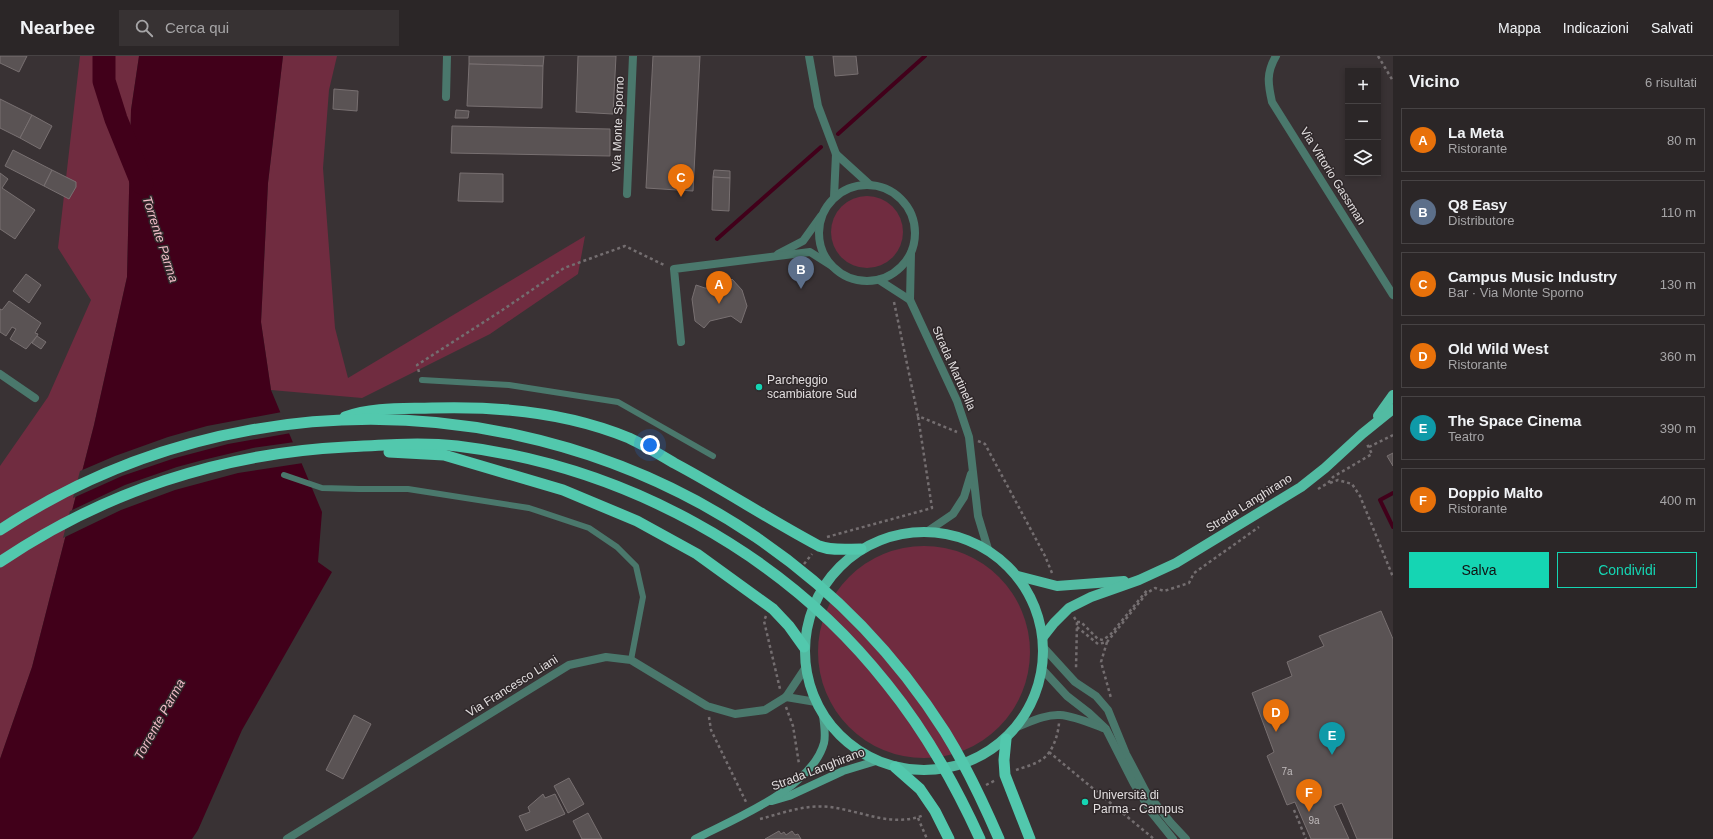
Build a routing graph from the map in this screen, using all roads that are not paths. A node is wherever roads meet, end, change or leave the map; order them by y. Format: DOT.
graph roads {
  1 [pos="447,56"];
  2 [pos="633,56"];
  3 [pos="809,56"];
  4 [pos="1276,56"];
  5 [pos="446,97"];
  6 [pos="836,154"];
  7 [pos="868,184"];
  8 [pos="627,194"];
  9 [pos="834,197"];
  10 [pos="821,216"];
  11 [pos="911,253"];
  12 [pos="774,256"];
  13 [pos="832,266"];
  14 [pos="879,280"];
  15 [pos="1393,295"];
  16 [pos="910,300"];
  17 [pos="681,342"];
  18 [pos="0,374"];
  19 [pos="422,380"];
  20 [pos="1393,395"];
  21 [pos="35,398"];
  22 [pos="1393,409"];
  23 [pos="338,420"];
  24 [pos="1362,434"];
  25 [pos="331,448"];
  26 [pos="713,456"];
  27 [pos="972,471"];
  28 [pos="284,475"];
  29 [pos="0,530"];
  30 [pos="928,531"];
  31 [pos="861,549"];
  32 [pos="988,549"];
  33 [pos="0,562"];
  34 [pos="1018,576"];
  35 [pos="1139,580"];
  36 [pos="1043,637"];
  37 [pos="804,647"];
  38 [pos="1044,648"];
  39 [pos="631,660"];
  40 [pos="806,667"];
  41 [pos="1043,670"];
  42 [pos="785,698"];
  43 [pos="816,702"];
  44 [pos="823,715"];
  45 [pos="1017,727"];
  46 [pos="1106,729"];
  47 [pos="1006,739"];
  48 [pos="876,760"];
  49 [pos="895,767"];
  50 [pos="769,801"];
  51 [pos="287,839"];
  52 [pos="696,839"];
  53 [pos="949,839"];
  54 [pos="980,839"];
  55 [pos="999,839"];
  56 [pos="1030,839"];
  57 [pos="1173,839"];
  58 [pos="1186,839"];
  1 -- 5 [label="street"];
  2 -- 8 [label="street, Via Monte Sporno"];
  3 -- 6 [label="street, Strada Martinella"];
  4 -- 15 [label="street, Via Vittorio Gassman"];
  6 -- 7 [label="street, Strada Martinella"];
  6 -- 9 [label="street, Strada Martinella"];
  7 -- 9 [label="street, Strada Martinella"];
  7 -- 11 [label="street, Strada Martinella"];
  9 -- 10 [label="street, Strada Martinella"];
  10 -- 12 [label="street"];
  10 -- 13 [label="street, Strada Martinella"];
  11 -- 14 [label="street, Strada Martinella"];
  11 -- 16 [label="street, Strada Martinella"];
  12 -- 13 [label="street"];
  12 -- 17 [label="street"];
  13 -- 14 [label="street, Strada Martinella"];
  14 -- 16 [label="street"];
  16 -- 27 [label="street, Strada Martinella"];
  18 -- 21 [label="street"];
  19 -- 26 [label="lane"];
  20 -- 24 [label="main road, Strada Langhirano"];
  22 -- 24 [label="main road, Strada Langhirano"];
  23 -- 29 [label="highway"];
  23 -- 31 [label="highway"];
  23 -- 55 [label="highway"];
  24 -- 35 [label="main road, Strada Langhirano"];
  25 -- 33 [label="highway"];
  25 -- 37 [label="highway"];
  25 -- 54 [label="highway"];
  27 -- 30 [label="street, Strada Martinella"];
  27 -- 32 [label="street, Strada Martinella"];
  28 -- 39 [label="lane"];
  30 -- 31 [label="main road, Strada Langhirano"];
  30 -- 32 [label="main road, Strada Langhirano"];
  31 -- 37 [label="main road, Strada Langhirano"];
  32 -- 34 [label="main road, Strada Langhirano"];
  34 -- 35 [label="main road, Strada Langhirano"];
  34 -- 36 [label="main road, Strada Langhirano"];
  35 -- 36 [label="main road, Strada Langhirano"];
  36 -- 38 [label="main road, Strada Langhirano"];
  37 -- 40 [label="main road, Strada Langhirano"];
  38 -- 41 [label="main road, Strada Langhirano"];
  38 -- 58 [label="street"];
  39 -- 42 [label="street, Via Francesco Liani"];
  39 -- 51 [label="street, Via Francesco Liani"];
  40 -- 42 [label="street, Via Francesco Liani"];
  40 -- 43 [label="main road, Strada Langhirano"];
  41 -- 45 [label="main road, Strada Langhirano"];
  41 -- 46 [label="street"];
  42 -- 43 [label="street"];
  43 -- 44 [label="main road, Strada Langhirano"];
  44 -- 48 [label="main road, Strada Langhirano"];
  44 -- 50 [label="main road, Strada Langhirano"];
  45 -- 46 [label="street"];
  45 -- 47 [label="main road, Strada Langhirano"];
  46 -- 57 [label="street"];
  47 -- 49 [label="main road, Strada Langhirano"];
  47 -- 56 [label="highway"];
  48 -- 49 [label="main road, Strada Langhirano"];
  48 -- 50 [label="main road, Strada Langhirano"];
  49 -- 53 [label="highway"];
  50 -- 52 [label="main road, Strada Langhirano"];
}
